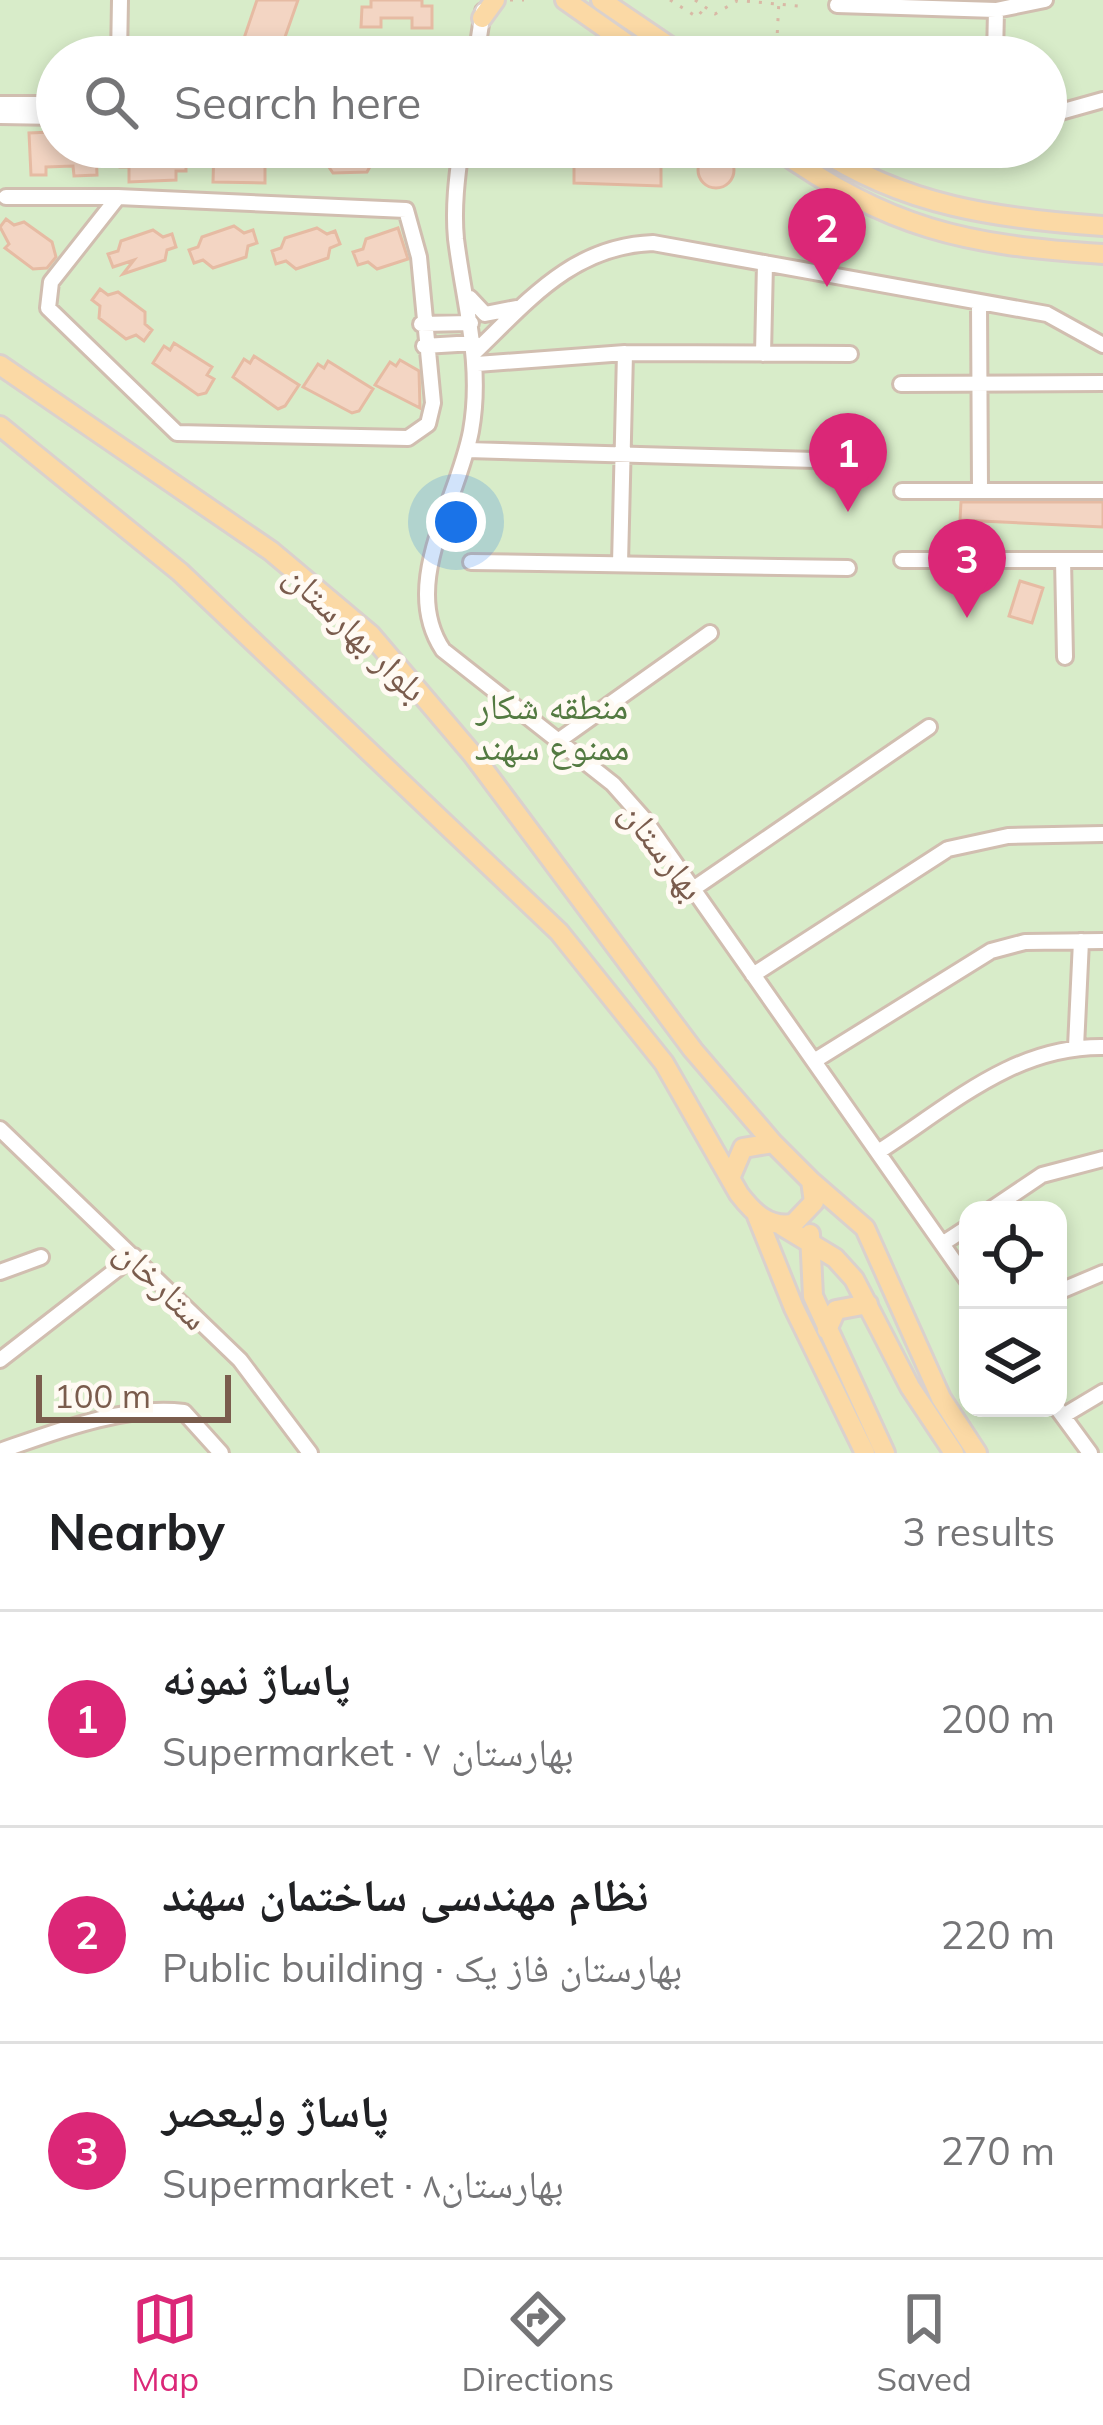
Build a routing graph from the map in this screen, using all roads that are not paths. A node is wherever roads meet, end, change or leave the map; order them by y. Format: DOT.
graph roads {
  1 [pos="120,0"];
  2 [pos="495,0"];
  3 [pos="566,0"];
  4 [pos="601,0"];
  5 [pos="1045,0"];
  6 [pos="858,3"];
  7 [pos="837,5"];
  8 [pos="484,9"];
  9 [pos="995,10"];
  10 [pos="119,36"];
  11 [pos="617,36"];
  12 [pos="654,36"];
  13 [pos="995,36"];
  14 [pos="1103,100"];
  15 [pos="0,104"];
  16 [pos="36,104"];
  17 [pos="1067,110"];
  18 [pos="0,116"];
  19 [pos="36,117"];
  20 [pos="460,168"];
  21 [pos="804,168"];
  22 [pos="854,168"];
  23 [pos="6,197"];
  24 [pos="118,197"];
  25 [pos="1103,226"];
  26 [pos="1103,254"];
  27 [pos="766,263"];
  28 [pos="464,286"];
  29 [pos="979,302"];
  30 [pos="526,304"];
  31 [pos="471,322"];
  32 [pos="422,324"];
  33 [pos="1103,345"];
  34 [pos="424,346"];
  35 [pos="475,353"];
  36 [pos="625,353"];
  37 [pos="763,354"];
  38 [pos="850,354"];
  39 [pos="0,365"];
  40 [pos="1103,383"];
  41 [pos="901,384"];
  42 [pos="980,384"];
  43 [pos="0,426"];
  44 [pos="467,450"];
  45 [pos="622,455"];
  46 [pos="852,461"];
  47 [pos="980,490"];
  48 [pos="902,491"];
  49 [pos="1103,491"];
  50 [pos="902,560"];
  51 [pos="1063,560"];
  52 [pos="1103,560"];
  53 [pos="471,562"];
  54 [pos="620,564"];
  55 [pos="848,568"];
  56 [pos="710,633"];
  57 [pos="1065,657"];
  58 [pos="929,727"];
  59 [pos="558,741"];
  60 [pos="1103,835"];
  61 [pos="693,889"];
  62 [pos="1081,941"];
  63 [pos="1103,941"];
  64 [pos="753,975"];
  65 [pos="1076,1047"];
  66 [pos="1103,1047"];
  67 [pos="814,1061"];
  68 [pos="0,1129"];
  69 [pos="773,1144"];
  70 [pos="878,1152"];
  71 [pos="1103,1159"];
  72 [pos="731,1177"];
  73 [pos="811,1181"];
  74 [pos="1003,1201"];
  75 [pos="809,1211"];
  76 [pos="754,1212"];
  77 [pos="782,1226"];
  78 [pos="959,1233"];
  79 [pos="810,1242"];
  80 [pos="942,1244"];
  81 [pos="134,1256"];
  82 [pos="41,1257"];
  83 [pos="959,1268"];
  84 [pos="0,1272"];
  85 [pos="1103,1273"];
  86 [pos="1067,1288"];
  87 [pos="868,1304"];
  88 [pos="827,1330"];
  89 [pos="0,1360"];
  90 [pos="1103,1392"];
  91 [pos="1067,1409"];
  92 [pos="1064,1417"];
  93 [pos="0,1451"];
  94 [pos="1088,1451"];
  95 [pos="221,1453"];
  96 [pos="310,1453"];
  97 [pos="865,1453"];
  98 [pos="885,1453"];
  99 [pos="954,1453"];
  100 [pos="977,1453"];
  1 -- 10 [label="street"];
  2 -- 8 [label="main road"];
  3 -- 11 [label="main road"];
  4 -- 12 [label="main road"];
  5 -- 9 [label="street"];
  6 -- 7 [label="street"];
  6 -- 9 [label="street"];
  9 -- 13 [label="street"];
  14 -- 17 [label="street"];
  15 -- 16 [label="street"];
  18 -- 19 [label="street"];
  20 -- 28 [label="street, بهارستان"];
  21 -- 26 [label="main road"];
  22 -- 25 [label="main road"];
  23 -- 24 [label="street"];
  24 -- 32 [label="street"];
  24 -- 34 [label="street"];
  27 -- 29 [label="street"];
  27 -- 30 [label="street"];
  27 -- 37 [label="street"];
  28 -- 30 [label="street"];
  28 -- 31 [label="street, بهارستان"];
  29 -- 33 [label="street"];
  29 -- 42 [label="street"];
  30 -- 35 [label="street"];
  31 -- 32 [label="street"];
  31 -- 35 [label="street, بهارستان"];
  32 -- 34 [label="street"];
  34 -- 35 [label="street"];
  35 -- 36 [label="street"];
  35 -- 44 [label="street, بهارستان"];
  36 -- 37 [label="street"];
  36 -- 45 [label="street"];
  37 -- 38 [label="street"];
  39 -- 69 [label="main road, بلوار بهارستان"];
  40 -- 42 [label="street"];
  41 -- 42 [label="street"];
  42 -- 47 [label="street"];
  43 -- 72 [label="main road"];
  44 -- 45 [label="street"];
  44 -- 59 [label="street, بهارستان"];
  45 -- 46 [label="street"];
  45 -- 54 [label="street"];
  47 -- 48 [label="street"];
  47 -- 49 [label="street"];
  50 -- 51 [label="street"];
  51 -- 52 [label="street"];
  51 -- 57 [label="street"];
  53 -- 54 [label="street"];
  54 -- 55 [label="street"];
  56 -- 59 [label="street"];
  58 -- 61 [label="street"];
  59 -- 61 [label="street, بهارستان"];
  60 -- 64 [label="street"];
  61 -- 64 [label="street, بهارستان"];
  62 -- 63 [label="street"];
  62 -- 65 [label="street"];
  62 -- 67 [label="street"];
  64 -- 67 [label="street, بهارستان"];
  65 -- 66 [label="street"];
  65 -- 70 [label="street"];
  67 -- 70 [label="street, بهارستان"];
  68 -- 81 [label="street, ستارخان"];
  69 -- 72 [label="main road"];
  69 -- 73 [label="main road"];
  70 -- 80 [label="street, بهارستان"];
  71 -- 74 [label="street"];
  72 -- 76 [label="main road"];
  73 -- 75 [label="main road"];
  73 -- 100 [label="main road"];
  75 -- 77 [label="main road"];
  75 -- 79 [label="main road"];
  76 -- 77 [label="main road"];
  76 -- 97 [label="main road"];
  77 -- 79 [label="main road"];
  78 -- 80 [label="street"];
  79 -- 87 [label="main road"];
  79 -- 88 [label="main road"];
  80 -- 83 [label="street, بهارستان"];
  81 -- 89 [label="street"];
  81 -- 96 [label="street, ستارخان"];
  82 -- 84 [label="street"];
  85 -- 86 [label="street"];
  87 -- 88 [label="main road"];
  87 -- 99 [label="main road"];
  88 -- 98 [label="main road"];
  90 -- 91 [label="street"];
  92 -- 94 [label="street"];
  93 -- 95 [label="street"];
}
